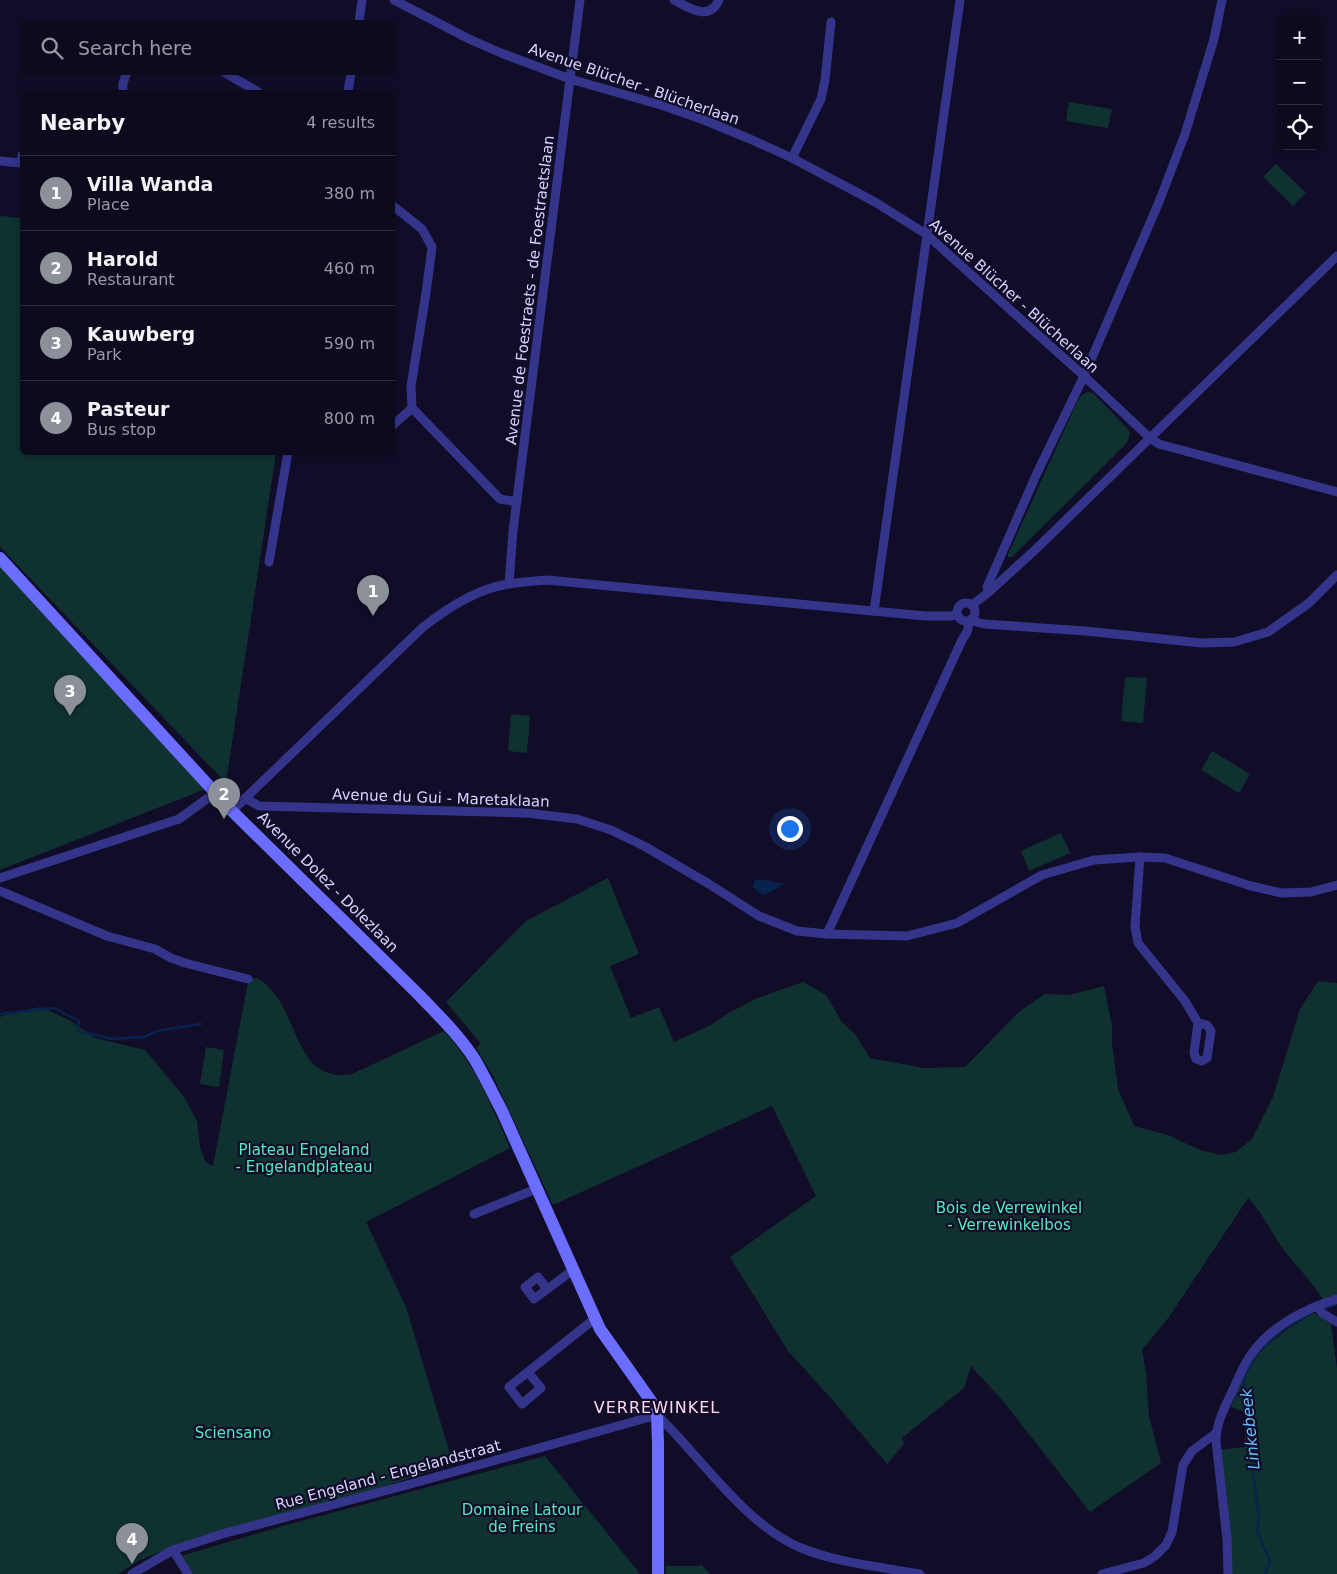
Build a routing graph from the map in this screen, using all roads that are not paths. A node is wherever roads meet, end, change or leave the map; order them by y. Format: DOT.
graph roads {
  1 [pos="362,0"];
  2 [pos="394,0"];
  3 [pos="580,0"];
  4 [pos="674,0"];
  5 [pos="719,0"];
  6 [pos="960,0"];
  7 [pos="1222,0"];
  8 [pos="359,20"];
  9 [pos="831,22"];
  10 [pos="126,75"];
  11 [pos="229,75"];
  12 [pos="351,75"];
  13 [pos="570,79"];
  14 [pos="123,90"];
  15 [pos="255,90"];
  16 [pos="348,90"];
  17 [pos="792,158"];
  18 [pos="0,161"];
  19 [pos="20,163"];
  20 [pos="395,207"];
  21 [pos="926,234"];
  22 [pos="1337,256"];
  23 [pos="1084,376"];
  24 [pos="412,408"];
  25 [pos="395,423"];
  26 [pos="1150,438"];
  27 [pos="287,455"];
  28 [pos="1337,492"];
  29 [pos="517,502"];
  30 [pos="0,558"];
  31 [pos="269,562"];
  32 [pos="1337,575"];
  33 [pos="509,584"];
  34 [pos="989,592"];
  35 [pos="973,608"];
  36 [pos="874,611"];
  37 [pos="958,616"];
  38 [pos="971,620"];
  39 [pos="991,623"];
  40 [pos="962,640"];
  41 [pos="215,792"];
  42 [pos="245,798"];
  43 [pos="232,810"];
  44 [pos="1140,856"];
  45 [pos="0,878"];
  46 [pos="1337,886"];
  47 [pos="0,891"];
  48 [pos="827,934"];
  49 [pos="248,979"];
  50 [pos="1198,1023"];
  51 [pos="536,1189"];
  52 [pos="474,1214"];
  53 [pos="573,1270"];
  54 [pos="547,1289"];
  55 [pos="1337,1299"];
  56 [pos="1317,1306"];
  57 [pos="595,1319"];
  58 [pos="1337,1322"];
  59 [pos="528,1372"];
  60 [pos="657,1415"];
  61 [pos="1216,1433"];
  62 [pos="173,1550"];
  63 [pos="132,1574"];
  64 [pos="188,1574"];
  65 [pos="658,1574"];
  66 [pos="920,1574"];
  67 [pos="1102,1574"];
  68 [pos="1228,1574"];
  1 -- 8 [label="street"];
  2 -- 13 [label="street, Avenue Blücher - Blücherlaan"];
  3 -- 13 [label="street, Avenue de Foestraets - de Foestraetslaan"];
  4 -- 5 [label="street"];
  6 -- 21 [label="street"];
  7 -- 23 [label="street"];
  9 -- 17 [label="street"];
  10 -- 14 [label="street"];
  11 -- 15 [label="street"];
  12 -- 16 [label="street"];
  13 -- 17 [label="street, Avenue Blücher - Blücherlaan"];
  13 -- 29 [label="street, Avenue de Foestraets - de Foestraetslaan"];
  17 -- 21 [label="street, Avenue Blücher - Blücherlaan"];
  18 -- 19 [label="street"];
  20 -- 24 [label="street"];
  21 -- 23 [label="street, Avenue Blücher - Blücherlaan"];
  21 -- 36 [label="street"];
  22 -- 26 [label="street"];
  23 -- 26 [label="street, Avenue Blücher - Blücherlaan"];
  23 -- 34 [label="street"];
  24 -- 25 [label="street"];
  24 -- 29 [label="street"];
  26 -- 28 [label="street, Avenue Blücher - Blücherlaan"];
  26 -- 34 [label="street"];
  27 -- 31 [label="street"];
  29 -- 33 [label="street, Avenue de Foestraets - de Foestraetslaan"];
  30 -- 41 [label="street, Avenue Dolez - Dolezlaan"];
  32 -- 39 [label="street"];
  33 -- 36 [label="street"];
  33 -- 42 [label="street"];
  34 -- 35 [label="street"];
  35 -- 37 [label="street"];
  35 -- 38 [label="street"];
  35 -- 39 [label="street"];
  36 -- 37 [label="street"];
  37 -- 38 [label="street"];
  37 -- 40 [label="street"];
  38 -- 39 [label="street"];
  38 -- 40 [label="street"];
  40 -- 48 [label="street"];
  41 -- 43 [label="street, Avenue Dolez - Dolezlaan"];
  41 -- 45 [label="street"];
  42 -- 43 [label="street"];
  42 -- 48 [label="street, Avenue du Gui - Maretaklaan"];
  43 -- 51 [label="street, Avenue Dolez - Dolezlaan"];
  44 -- 46 [label="street, Avenue du Gui - Maretaklaan"];
  44 -- 48 [label="street, Avenue du Gui - Maretaklaan"];
  44 -- 50 [label="street"];
  47 -- 49 [label="street"];
  51 -- 52 [label="street"];
  51 -- 53 [label="street, Avenue Dolez - Dolezlaan"];
  53 -- 54 [label="street"];
  53 -- 57 [label="street, Avenue Dolez - Dolezlaan"];
  55 -- 56 [label="street"];
  56 -- 58 [label="street"];
  56 -- 61 [label="street"];
  57 -- 59 [label="street"];
  57 -- 60 [label="street, Avenue Dolez - Dolezlaan"];
  60 -- 62 [label="street, Rue Engeland - Engelandstraat"];
  60 -- 65 [label="street"];
  60 -- 66 [label="street, Avenue Dolez - Dolezlaan"];
  61 -- 67 [label="street"];
  61 -- 68 [label="street"];
  62 -- 63 [label="street, Rue Engeland - Engelandstraat"];
  62 -- 64 [label="street"];
}
